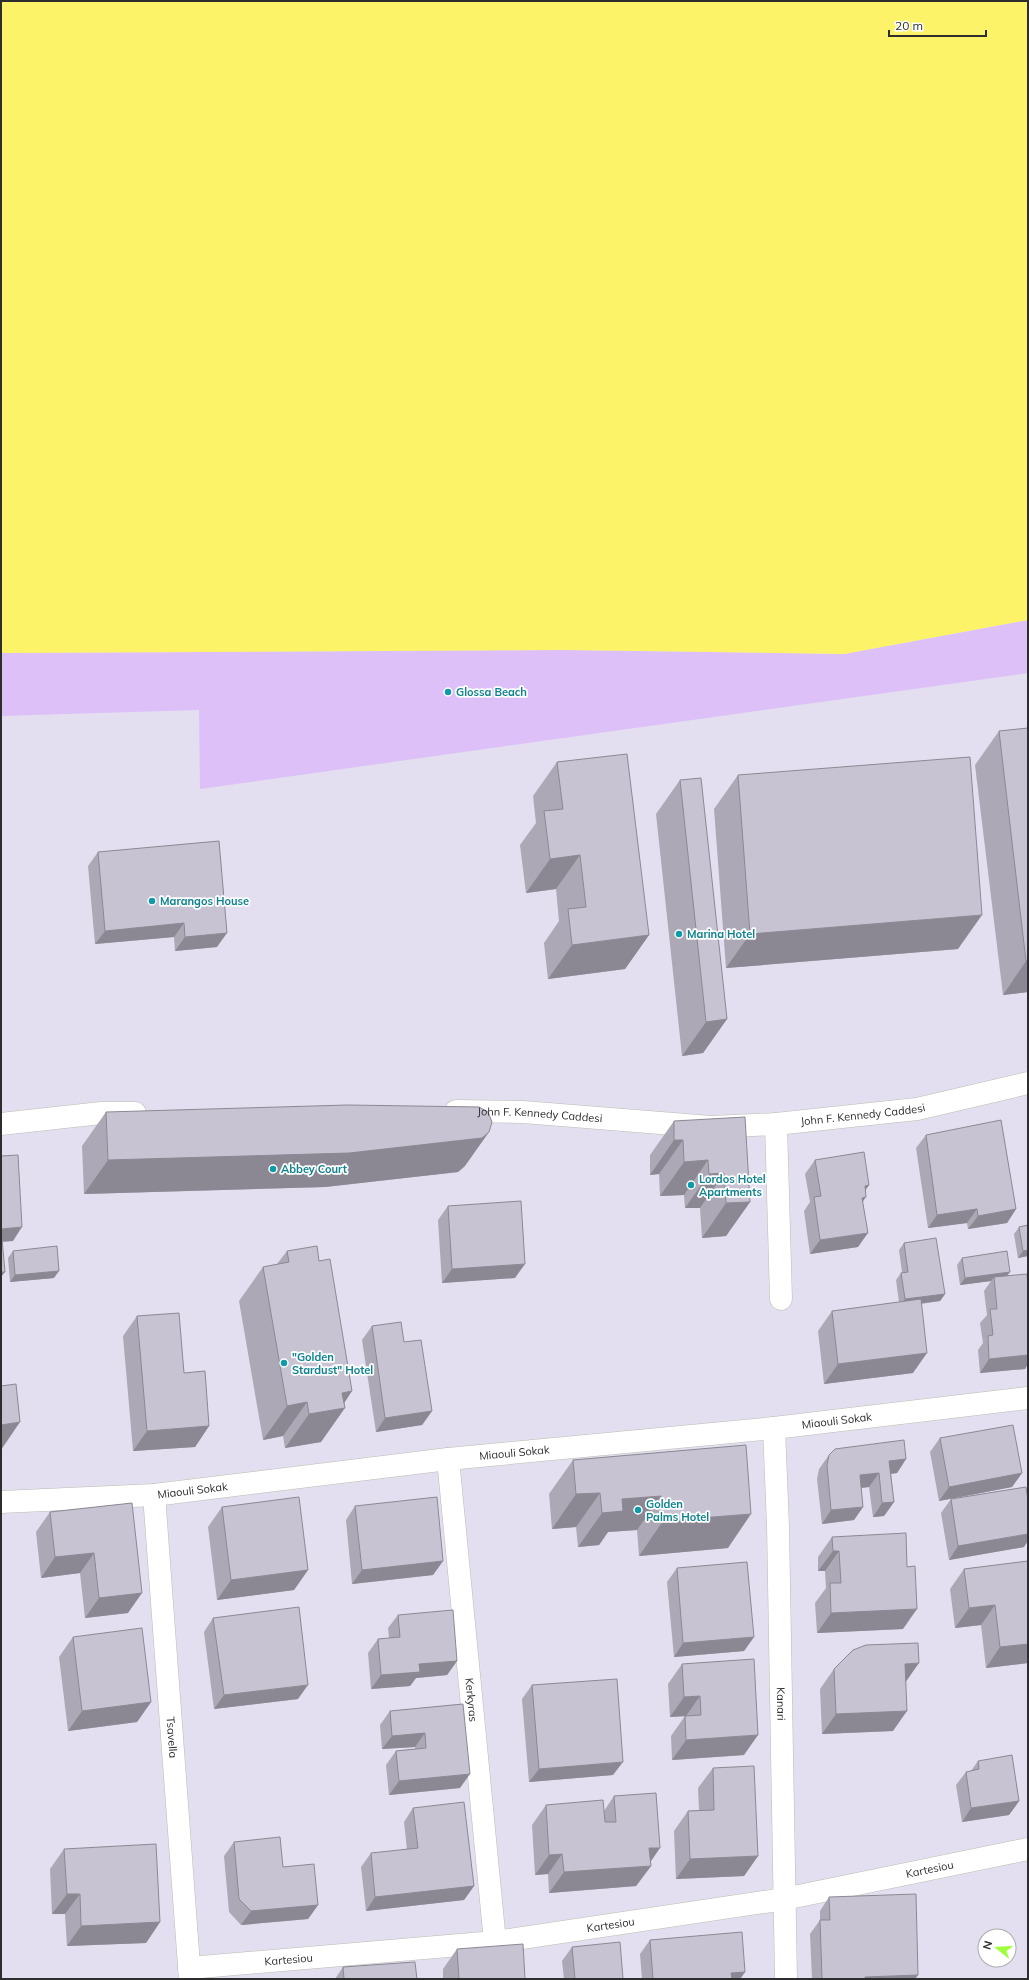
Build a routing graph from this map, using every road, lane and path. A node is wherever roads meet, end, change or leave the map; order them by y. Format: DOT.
graph roads {
  1 [pos="1028,1083"];
  2 [pos="435,1111"];
  3 [pos="157,1112"];
  4 [pos="1,1124"];
  5 [pos="776,1124"];
  6 [pos="781,1299"];
  7 [pos="1028,1398"];
  8 [pos="774,1428"];
  9 [pos="448,1459"];
  10 [pos="154,1495"];
  11 [pos="1,1502"];
  12 [pos="1028,1849"];
  13 [pos="784,1899"];
  14 [pos="495,1942"];
  15 [pos="190,1973"];
  16 [pos="786,1979"];
  1 -- 5 [label="street, John F. Kennedy Caddesi"];
  2 -- 5 [label="street, John F. Kennedy Caddesi"];
  3 -- 4 [label="street"];
  5 -- 6 [label="street"];
  7 -- 8 [label="street, Miaouli Sokak"];
  8 -- 9 [label="street, Miaouli Sokak"];
  8 -- 13 [label="street, Kanari"];
  9 -- 10 [label="street, Miaouli Sokak"];
  9 -- 14 [label="street, Kerkyras"];
  10 -- 11 [label="street, Miaouli Sokak"];
  10 -- 15 [label="street, Tsavella"];
  12 -- 13 [label="street, Kartesiou"];
  13 -- 14 [label="street, Kartesiou"];
  13 -- 16 [label="street, Kanari"];
  14 -- 15 [label="street, Kartesiou"];
}
